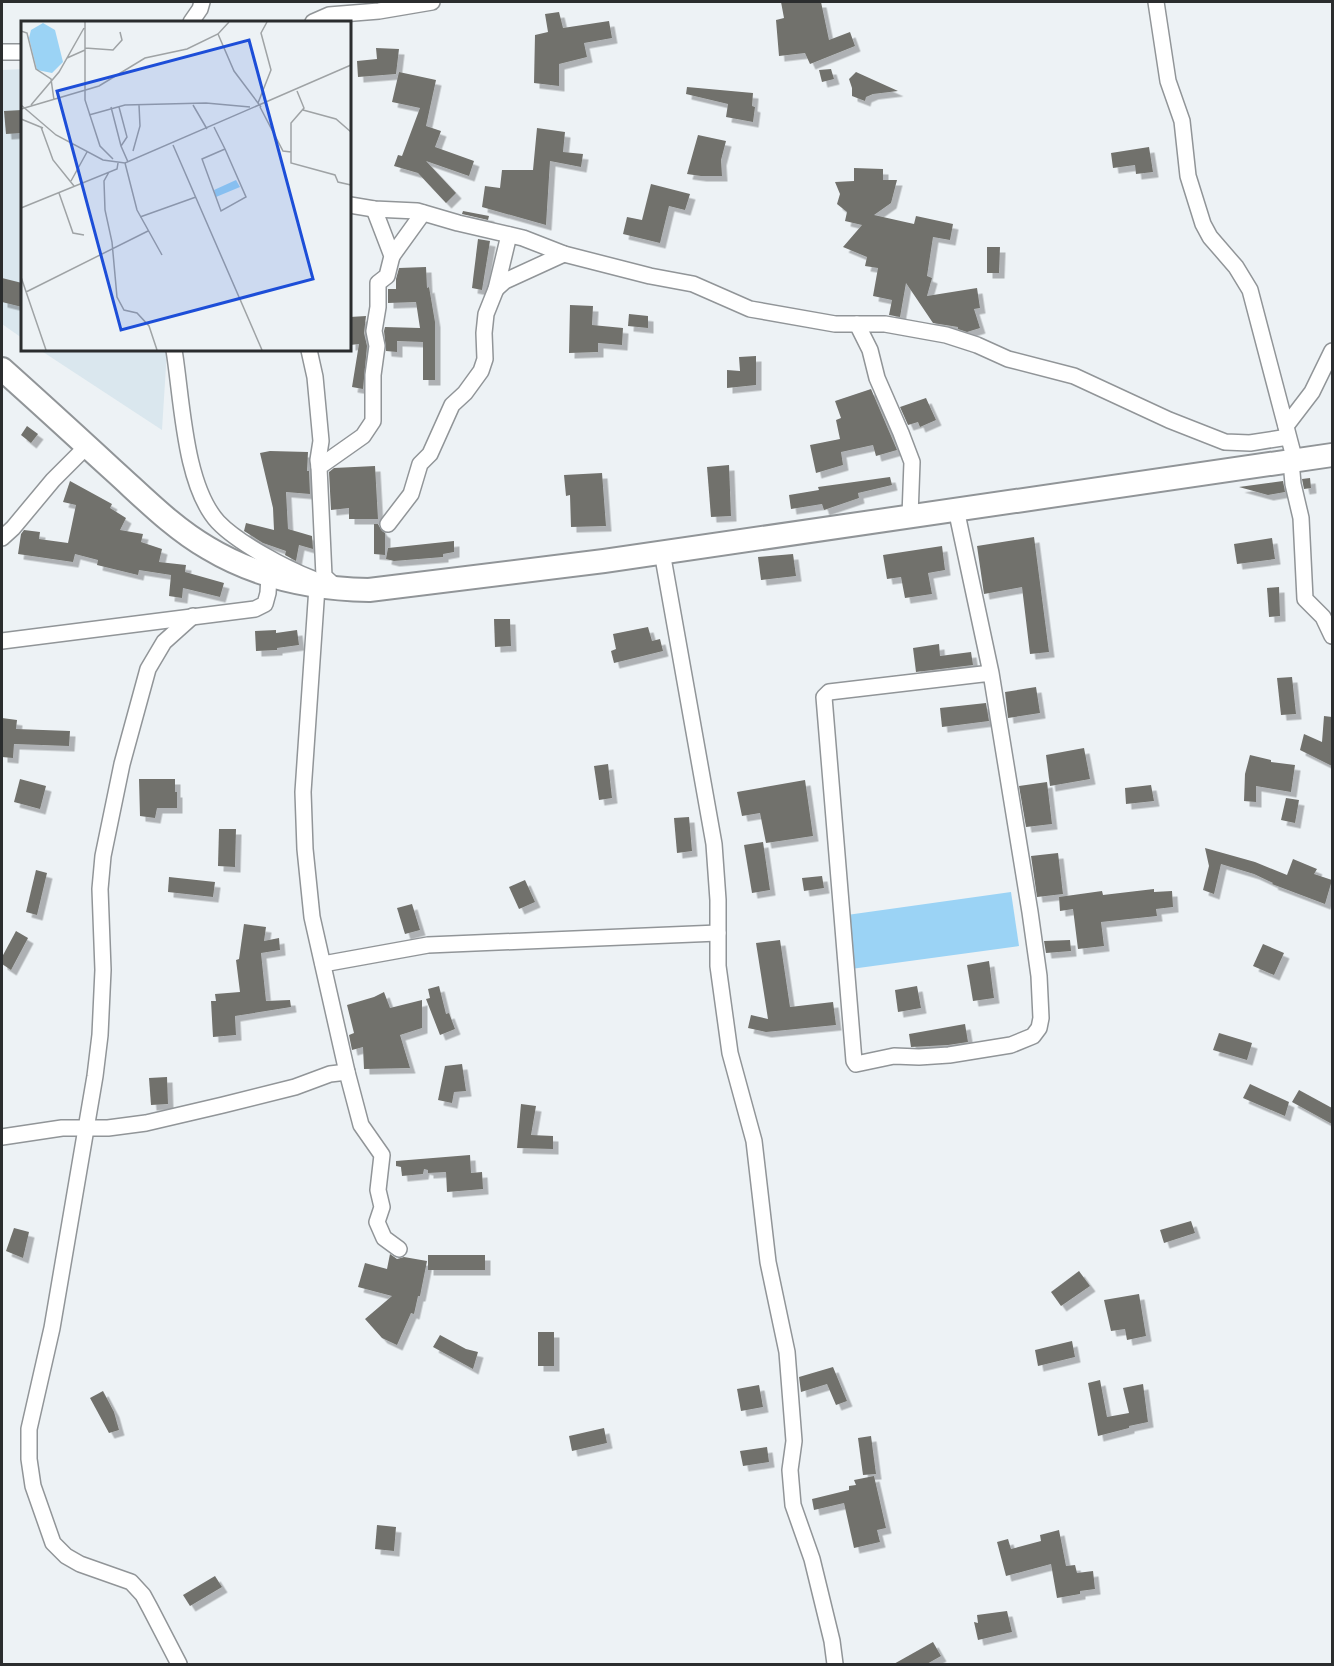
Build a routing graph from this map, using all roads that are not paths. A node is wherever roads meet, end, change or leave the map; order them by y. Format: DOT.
graph roads {
  1 [pos="202,2"];
  2 [pos="432,2"];
  3 [pos="1156,2"];
  4 [pos="192,21"];
  5 [pos="315,21"];
  6 [pos="2,52"];
  7 [pos="21,52"];
  8 [pos="351,205"];
  9 [pos="374,209"];
  10 [pos="423,213"];
  11 [pos="509,235"];
  12 [pos="564,254"];
  13 [pos="392,256"];
  14 [pos="496,289"];
  15 [pos="857,324"];
  16 [pos="174,351"];
  17 [pos="309,351"];
  18 [pos="1332,351"];
  19 [pos="2,369"];
  20 [pos="1287,431"];
  21 [pos="87,446"];
  22 [pos="1332,455"];
  23 [pos="1293,461"];
  24 [pos="319,467"];
  25 [pos="956,509"];
  26 [pos="910,516"];
  27 [pos="388,524"];
  28 [pos="2,538"];
  29 [pos="662,552"];
  30 [pos="268,576"];
  31 [pos="328,588"];
  32 [pos="194,616"];
  33 [pos="1332,636"];
  34 [pos="2,641"];
  35 [pos="991,673"];
  36 [pos="718,933"];
  37 [pos="322,964"];
  38 [pos="347,1072"];
  39 [pos="85,1127"];
  40 [pos="2,1137"];
  41 [pos="399,1249"];
  42 [pos="179,1665"];
  43 [pos="835,1665"];
  1 -- 4 [label="street"];
  2 -- 5 [label="street"];
  3 -- 20 [label="street"];
  6 -- 7 [label="street"];
  8 -- 9 [label="street"];
  9 -- 10 [label="street"];
  9 -- 13 [label="street"];
  10 -- 11 [label="street"];
  10 -- 13 [label="street"];
  11 -- 12 [label="street"];
  11 -- 14 [label="street"];
  12 -- 14 [label="street"];
  12 -- 15 [label="street"];
  13 -- 24 [label="street"];
  14 -- 27 [label="street"];
  15 -- 20 [label="street"];
  15 -- 26 [label="street"];
  16 -- 31 [label="street"];
  17 -- 24 [label="street"];
  18 -- 20 [label="street"];
  19 -- 21 [label="main road"];
  20 -- 23 [label="street"];
  21 -- 28 [label="street"];
  21 -- 30 [label="main road"];
  22 -- 23 [label="main road"];
  23 -- 25 [label="main road"];
  23 -- 33 [label="street"];
  24 -- 31 [label="street"];
  25 -- 26 [label="main road"];
  25 -- 35 [label="street"];
  26 -- 29 [label="main road"];
  29 -- 31 [label="main road"];
  29 -- 36 [label="street"];
  30 -- 31 [label="main road"];
  30 -- 32 [label="street"];
  31 -- 37 [label="street"];
  32 -- 34 [label="street"];
  32 -- 39 [label="street"];
  35 -- 35 [label="street"];
  36 -- 37 [label="street"];
  36 -- 43 [label="street"];
  37 -- 38 [label="street"];
  38 -- 39 [label="street"];
  38 -- 41 [label="street"];
  39 -- 40 [label="street"];
  39 -- 42 [label="street"];
}
